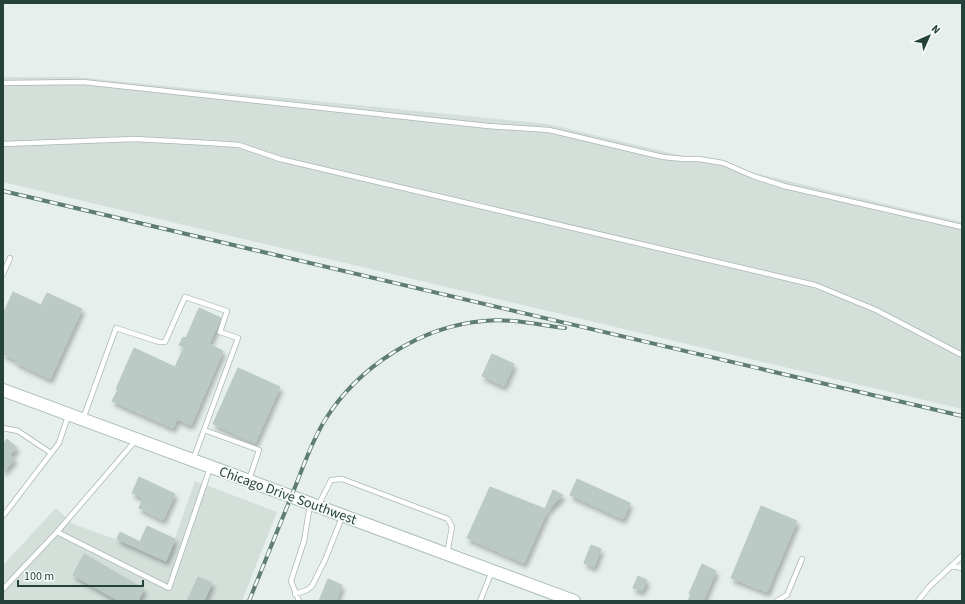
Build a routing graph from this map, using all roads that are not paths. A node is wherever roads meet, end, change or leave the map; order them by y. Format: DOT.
graph roads {
  1 [pos="3,83"];
  2 [pos="3,144"];
  3 [pos="962,227"];
  4 [pos="10,258"];
  5 [pos="3,274"];
  6 [pos="962,355"];
  7 [pos="3,390"];
  8 [pos="69,414"];
  9 [pos="83,419"];
  10 [pos="3,428"];
  11 [pos="204,430"];
  12 [pos="136,439"];
  13 [pos="51,453"];
  14 [pos="193,460"];
  15 [pos="210,466"];
  16 [pos="249,480"];
  17 [pos="314,505"];
  18 [pos="342,515"];
  19 [pos="3,516"];
  20 [pos="57,532"];
  21 [pos="447,554"];
  22 [pos="962,556"];
  23 [pos="802,560"];
  24 [pos="951,566"];
  25 [pos="962,568"];
  26 [pos="492,571"];
  27 [pos="3,588"];
  28 [pos="295,594"];
  29 [pos="567,600"];
  30 [pos="299,601"];
  31 [pos="480,601"];
  32 [pos="778,601"];
  33 [pos="918,601"];
  1 -- 3 [label="lane"];
  2 -- 6 [label="lane"];
  4 -- 5 [label="lane"];
  7 -- 8 [label="main road, Chicago Drive Southwest"];
  8 -- 9 [label="main road, Chicago Drive Southwest"];
  8 -- 13 [label="lane"];
  9 -- 11 [label="lane"];
  9 -- 12 [label="main road, Chicago Drive Southwest"];
  10 -- 13 [label="lane"];
  11 -- 14 [label="lane"];
  11 -- 16 [label="lane"];
  12 -- 14 [label="main road, Chicago Drive Southwest"];
  12 -- 20 [label="lane"];
  13 -- 19 [label="lane"];
  14 -- 15 [label="main road, Chicago Drive Southwest"];
  15 -- 16 [label="main road, Chicago Drive Southwest"];
  15 -- 20 [label="lane"];
  16 -- 17 [label="main road, Chicago Drive Southwest"];
  17 -- 18 [label="main road, Chicago Drive Southwest"];
  17 -- 21 [label="lane"];
  17 -- 28 [label="lane"];
  18 -- 21 [label="main road, Chicago Drive Southwest"];
  18 -- 28 [label="lane"];
  20 -- 27 [label="lane"];
  21 -- 26 [label="main road, Chicago Drive Southwest"];
  22 -- 24 [label="lane"];
  23 -- 32 [label="lane"];
  24 -- 25 [label="lane"];
  24 -- 33 [label="lane"];
  26 -- 29 [label="main road, Chicago Drive Southwest"];
  26 -- 31 [label="lane"];
  28 -- 30 [label="lane"];
}
